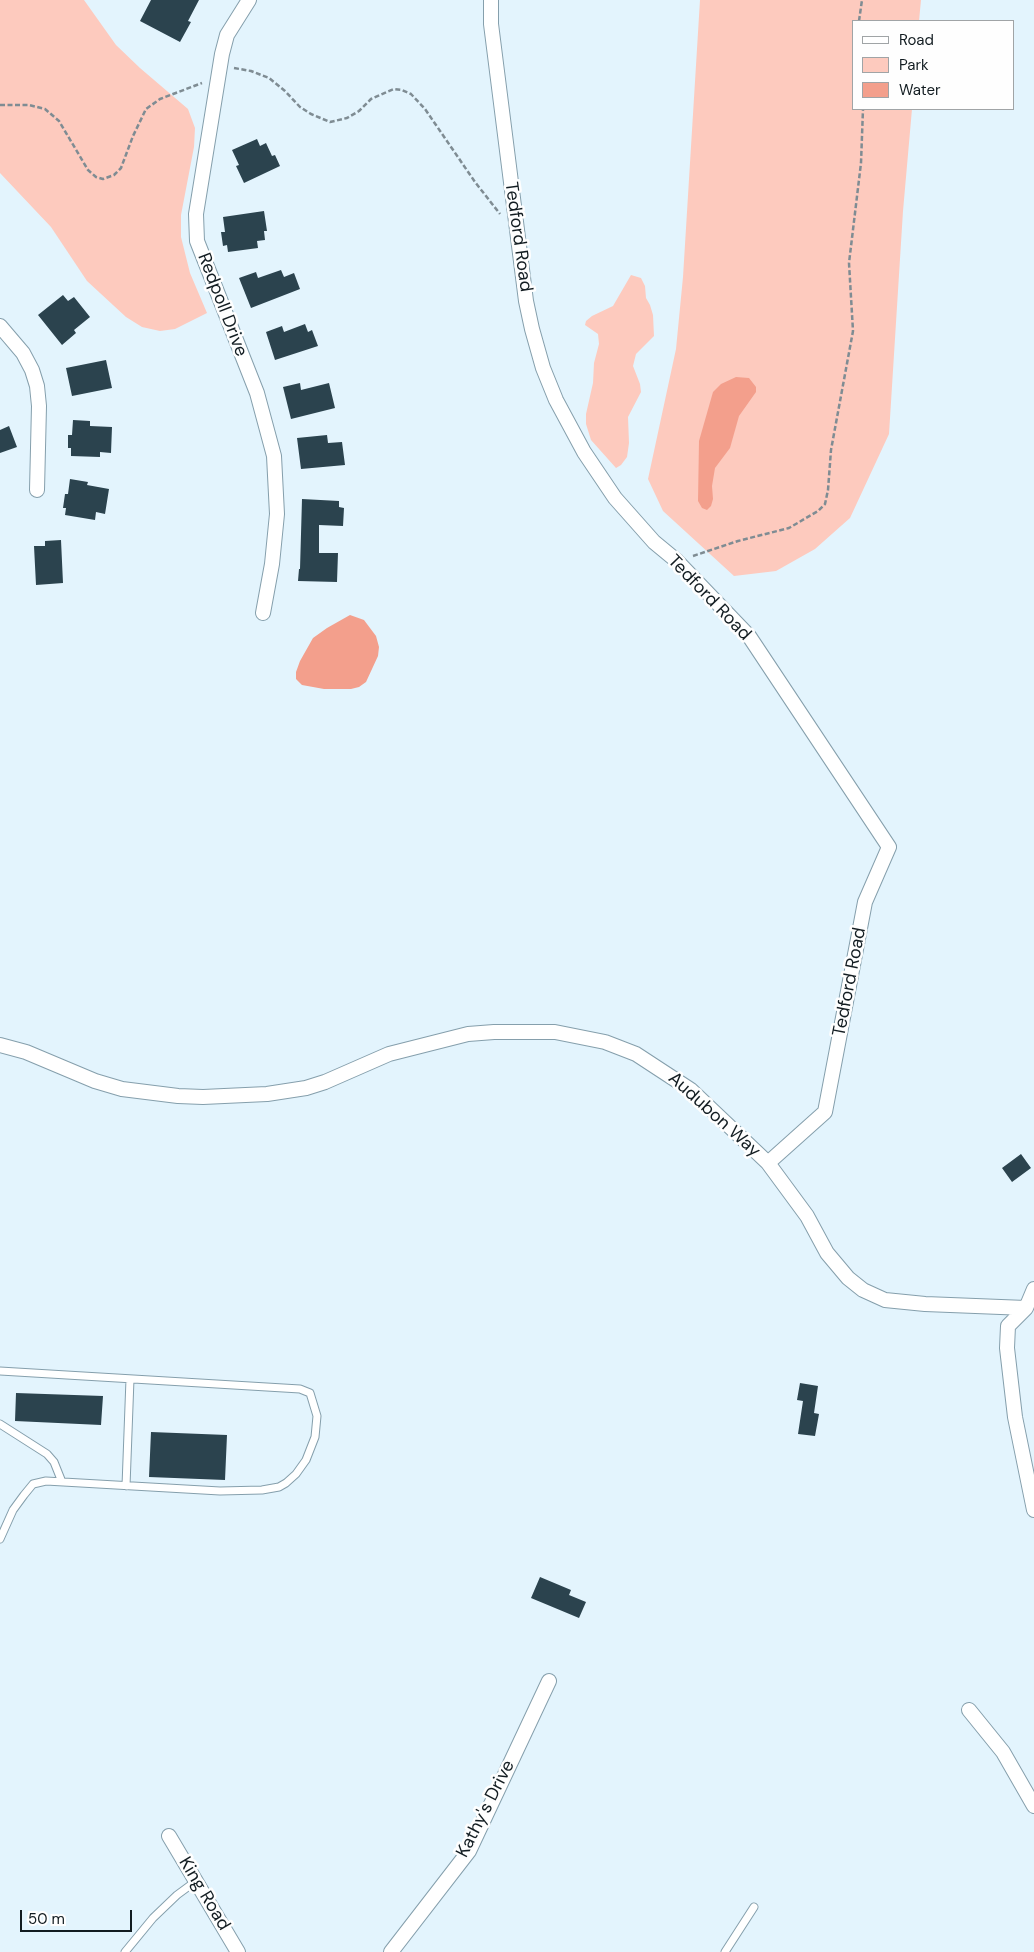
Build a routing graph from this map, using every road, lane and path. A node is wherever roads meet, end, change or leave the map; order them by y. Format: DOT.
graph roads {
  1 [pos="249,0"];
  2 [pos="491,0"];
  3 [pos="862,0"];
  4 [pos="860,20"];
  5 [pos="219,75"];
  6 [pos="0,105"];
  7 [pos="863,110"];
  8 [pos="516,229"];
  9 [pos="0,326"];
  10 [pos="37,490"];
  11 [pos="677,561"];
  12 [pos="263,613"];
  13 [pos="0,1045"];
  14 [pos="768,1163"];
  15 [pos="1034,1289"];
  16 [pos="1026,1308"];
  17 [pos="0,1371"];
  18 [pos="130,1378"];
  19 [pos="0,1424"];
  20 [pos="62,1482"];
  21 [pos="126,1486"];
  22 [pos="1034,1510"];
  23 [pos="0,1539"];
  24 [pos="548,1681"];
  25 [pos="969,1710"];
  26 [pos="1034,1806"];
  27 [pos="169,1836"];
  28 [pos="196,1881"];
  29 [pos="754,1907"];
  30 [pos="125,1952"];
  31 [pos="238,1952"];
  32 [pos="391,1952"];
  33 [pos="725,1952"];
  1 -- 5 [label="street, Redpoll Drive"];
  2 -- 8 [label="street, Tedford Road"];
  3 -- 4 [label="path"];
  5 -- 6 [label="path"];
  5 -- 8 [label="path"];
  5 -- 12 [label="street, Redpoll Drive"];
  7 -- 11 [label="path"];
  8 -- 11 [label="street, Tedford Road"];
  9 -- 10 [label="street"];
  11 -- 14 [label="street, Tedford Road"];
  13 -- 14 [label="street, Audubon Way"];
  14 -- 16 [label="street, Audubon Way"];
  15 -- 16 [label="street"];
  16 -- 22 [label="street"];
  17 -- 18 [label="lane"];
  18 -- 21 [label="lane"];
  18 -- 21 [label="lane"];
  19 -- 20 [label="lane"];
  20 -- 21 [label="lane"];
  20 -- 23 [label="lane"];
  24 -- 32 [label="street, Kathy's Drive"];
  25 -- 26 [label="street"];
  27 -- 28 [label="street, King Road"];
  28 -- 30 [label="lane"];
  28 -- 31 [label="street, King Road"];
  29 -- 33 [label="lane"];
}
